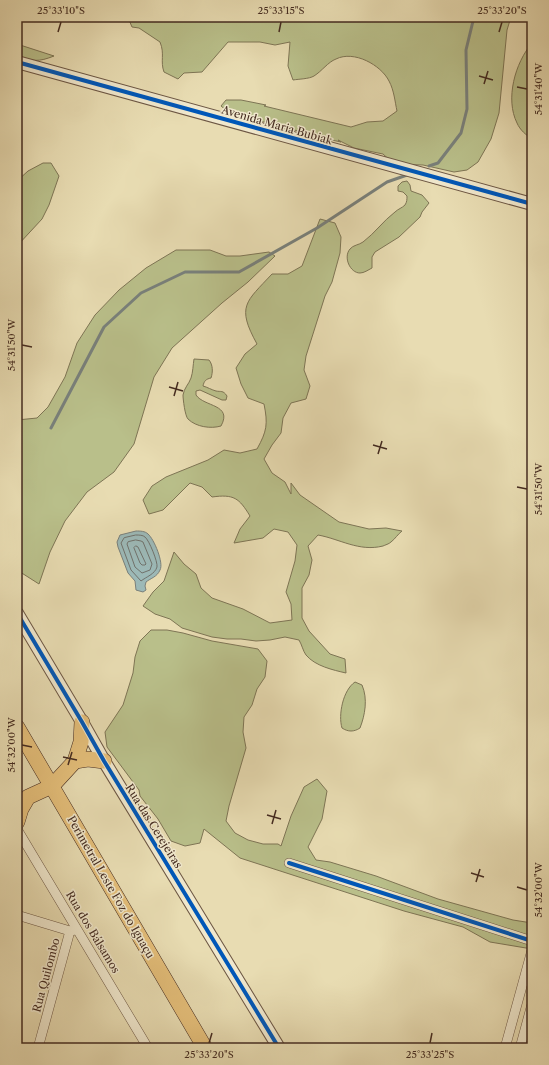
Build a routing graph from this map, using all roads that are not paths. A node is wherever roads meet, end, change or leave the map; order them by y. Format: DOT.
graph roads {
  1 [pos="17,62"];
  2 [pos="532,204"];
  3 [pos="17,613"];
  4 [pos="82,722"];
  5 [pos="17,727"];
  6 [pos="74,761"];
  7 [pos="104,761"];
  8 [pos="52,786"];
  9 [pos="22,796"];
  10 [pos="17,822"];
  11 [pos="17,829"];
  12 [pos="289,863"];
  13 [pos="17,915"];
  14 [pos="74,930"];
  15 [pos="532,941"];
  16 [pos="532,950"];
  17 [pos="532,1004"];
  18 [pos="38,1048"];
  19 [pos="148,1048"];
  20 [pos="205,1048"];
  21 [pos="279,1048"];
  22 [pos="505,1048"];
  23 [pos="520,1048"];
  1 -- 2 [label="street, Avenida Maria Bubiak"];
  3 -- 4 [label="street, Rua das Cerejeiras"];
  4 -- 6 [label="highway"];
  4 -- 7 [label="street, Rua das Cerejeiras"];
  5 -- 8 [label="highway, Perimetral Leste Foz do Iguaçu"];
  6 -- 7 [label="highway"];
  6 -- 8 [label="highway"];
  7 -- 21 [label="street, Rua das Cerejeiras"];
  8 -- 9 [label="highway"];
  8 -- 20 [label="highway, Perimetral Leste Foz do Iguaçu"];
  9 -- 10 [label="highway"];
  11 -- 14 [label="street, Rua dos Bálsamos"];
  12 -- 15 [label="street"];
  13 -- 14 [label="street"];
  14 -- 18 [label="street, Rua Quilombo"];
  14 -- 19 [label="street, Rua dos Bálsamos"];
  16 -- 22 [label="street"];
  17 -- 23 [label="street"];
}
